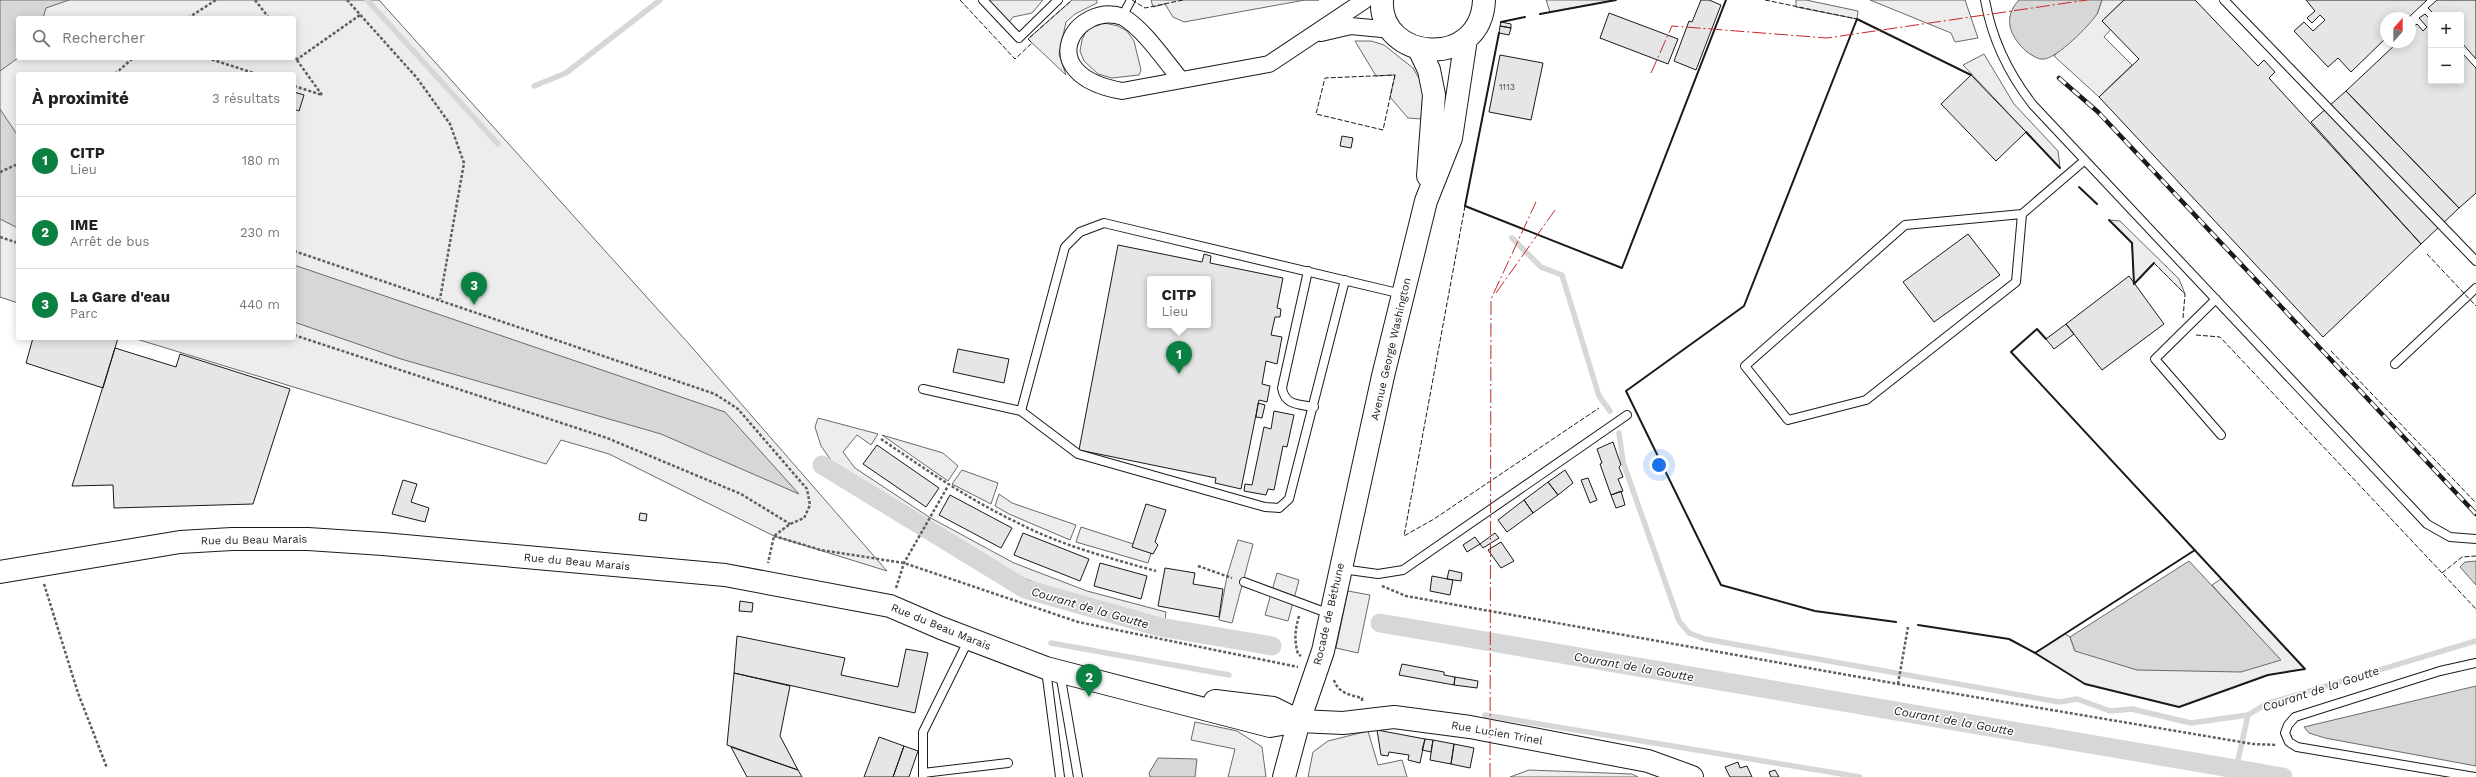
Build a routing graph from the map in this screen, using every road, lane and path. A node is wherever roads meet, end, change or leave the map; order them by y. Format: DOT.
graph roads {
  1 [pos="216,0"];
  2 [pos="255,0"];
  3 [pos="348,0"];
  4 [pos="983,0"];
  5 [pos="1058,0"];
  6 [pos="1131,0"];
  7 [pos="1365,0"];
  8 [pos="1382,0"];
  9 [pos="1985,0"];
  10 [pos="2224,0"];
  11 [pos="1487,2"];
  12 [pos="360,14"];
  13 [pos="191,16"];
  14 [pos="267,16"];
  15 [pos="1122,17"];
  16 [pos="1392,30"];
  17 [pos="1314,34"];
  18 [pos="1466,39"];
  19 [pos="1419,49"];
  20 [pos="131,60"];
  21 [pos="213,60"];
  22 [pos="296,60"];
  23 [pos="117,72"];
  24 [pos="251,72"];
  25 [pos="1181,80"];
  26 [pos="296,87"];
  27 [pos="2085,160"];
  28 [pos="16,165"];
  29 [pos="0,172"];
  30 [pos="1426,201"];
  31 [pos="2022,214"];
  32 [pos="0,237"];
  33 [pos="16,242"];
  34 [pos="296,252"];
  35 [pos="2476,260"];
  36 [pos="1308,271"];
  37 [pos="1345,280"];
  38 [pos="2476,288"];
  39 [pos="1403,294"];
  40 [pos="440,299"];
  41 [pos="2216,299"];
  42 [pos="296,337"];
  43 [pos="2395,364"];
  44 [pos="923,389"];
  45 [pos="1314,407"];
  46 [pos="1021,411"];
  47 [pos="1626,415"];
  48 [pos="2221,435"];
  49 [pos="881,439"];
  50 [pos="948,486"];
  51 [pos="1357,496"];
  52 [pos="790,524"];
  53 [pos="774,536"];
  54 [pos="2476,540"];
  55 [pos="904,563"];
  56 [pos="1198,566"];
  57 [pos="38,567"];
  58 [pos="1340,569"];
  59 [pos="1156,571"];
  60 [pos="0,572"];
  61 [pos="1378,574"];
  62 [pos="764,582"];
  63 [pos="1244,582"];
  64 [pos="890,606"];
  65 [pos="1330,614"];
  66 [pos="1908,627"];
  67 [pos="969,639"];
  68 [pos="2476,663"];
  69 [pos="1053,670"];
  70 [pos="1316,670"];
  71 [pos="1898,684"];
  72 [pos="1299,720"];
  73 [pos="2253,744"];
  74 [pos="1008,763"];
  75 [pos="107,768"];
  76 [pos="923,775"];
  77 [pos="1060,777"];
  78 [pos="1078,777"];
  79 [pos="1284,777"];
  80 [pos="1692,777"];
  81 [pos="2475,777"];
  1 -- 13 [label="path"];
  2 -- 14 [label="path"];
  3 -- 12 [label="path"];
  4 -- 5 [label="lane"];
  6 -- 15 [label="lane"];
  7 -- 17 [label="street"];
  8 -- 16 [label="street"];
  9 -- 27 [label="lane"];
  10 -- 35 [label="lane"];
  11 -- 18 [label="street"];
  12 -- 22 [label="path"];
  12 -- 40 [label="path"];
  15 -- 25 [label="street"];
  15 -- 25 [label="street"];
  16 -- 17 [label="street"];
  16 -- 19 [label="street"];
  17 -- 25 [label="street"];
  18 -- 19 [label="street"];
  18 -- 30 [label="street, Avenue George Washington"];
  19 -- 30 [label="street, Avenue George Washington"];
  20 -- 23 [label="path"];
  21 -- 24 [label="path"];
  22 -- 26 [label="path"];
  27 -- 31 [label="lane"];
  27 -- 41 [label="lane"];
  28 -- 29 [label="path"];
  30 -- 39 [label="street, Avenue George Washington"];
  31 -- 31 [label="lane"];
  32 -- 33 [label="path"];
  34 -- 40 [label="path"];
  36 -- 37 [label="lane"];
  36 -- 45 [label="lane"];
  36 -- 46 [label="lane"];
  37 -- 39 [label="lane"];
  37 -- 45 [label="lane"];
  38 -- 43 [label="lane"];
  39 -- 51 [label="street, Avenue George Washington"];
  40 -- 52 [label="path"];
  41 -- 48 [label="lane"];
  41 -- 54 [label="lane"];
  42 -- 52 [label="path"];
  44 -- 46 [label="lane"];
  45 -- 46 [label="lane"];
  47 -- 61 [label="lane"];
  49 -- 50 [label="path"];
  50 -- 55 [label="path"];
  50 -- 59 [label="path"];
  51 -- 58 [label="street, Rocade de Béthune"];
  52 -- 53 [label="path"];
  53 -- 55 [label="path"];
  53 -- 62 [label="path"];
  55 -- 64 [label="path"];
  55 -- 70 [label="path"];
  56 -- 63 [label="path"];
  57 -- 60 [label="street, Rue du Beau Marais"];
  57 -- 62 [label="street, Rue du Beau Marais"];
  57 -- 75 [label="path"];
  58 -- 61 [label="lane"];
  58 -- 65 [label="street, Rocade de Béthune"];
  61 -- 71 [label="path"];
  62 -- 64 [label="street, Rue du Beau Marais"];
  63 -- 65 [label="lane"];
  64 -- 67 [label="street, Rue du Beau Marais"];
  65 -- 70 [label="street, Rocade de Béthune"];
  66 -- 71 [label="path"];
  67 -- 69 [label="street, Rue du Beau Marais"];
  67 -- 76 [label="lane"];
  68 -- 81 [label="lane"];
  69 -- 72 [label="street, Rue du Beau Marais"];
  69 -- 77 [label="lane"];
  69 -- 78 [label="lane"];
  70 -- 72 [label="street, Rocade de Béthune"];
  71 -- 73 [label="path"];
  72 -- 79 [label="street, Rocade de Béthune"];
  72 -- 80 [label="street, Rue Lucien Trinel"];
  74 -- 76 [label="lane"];
}
